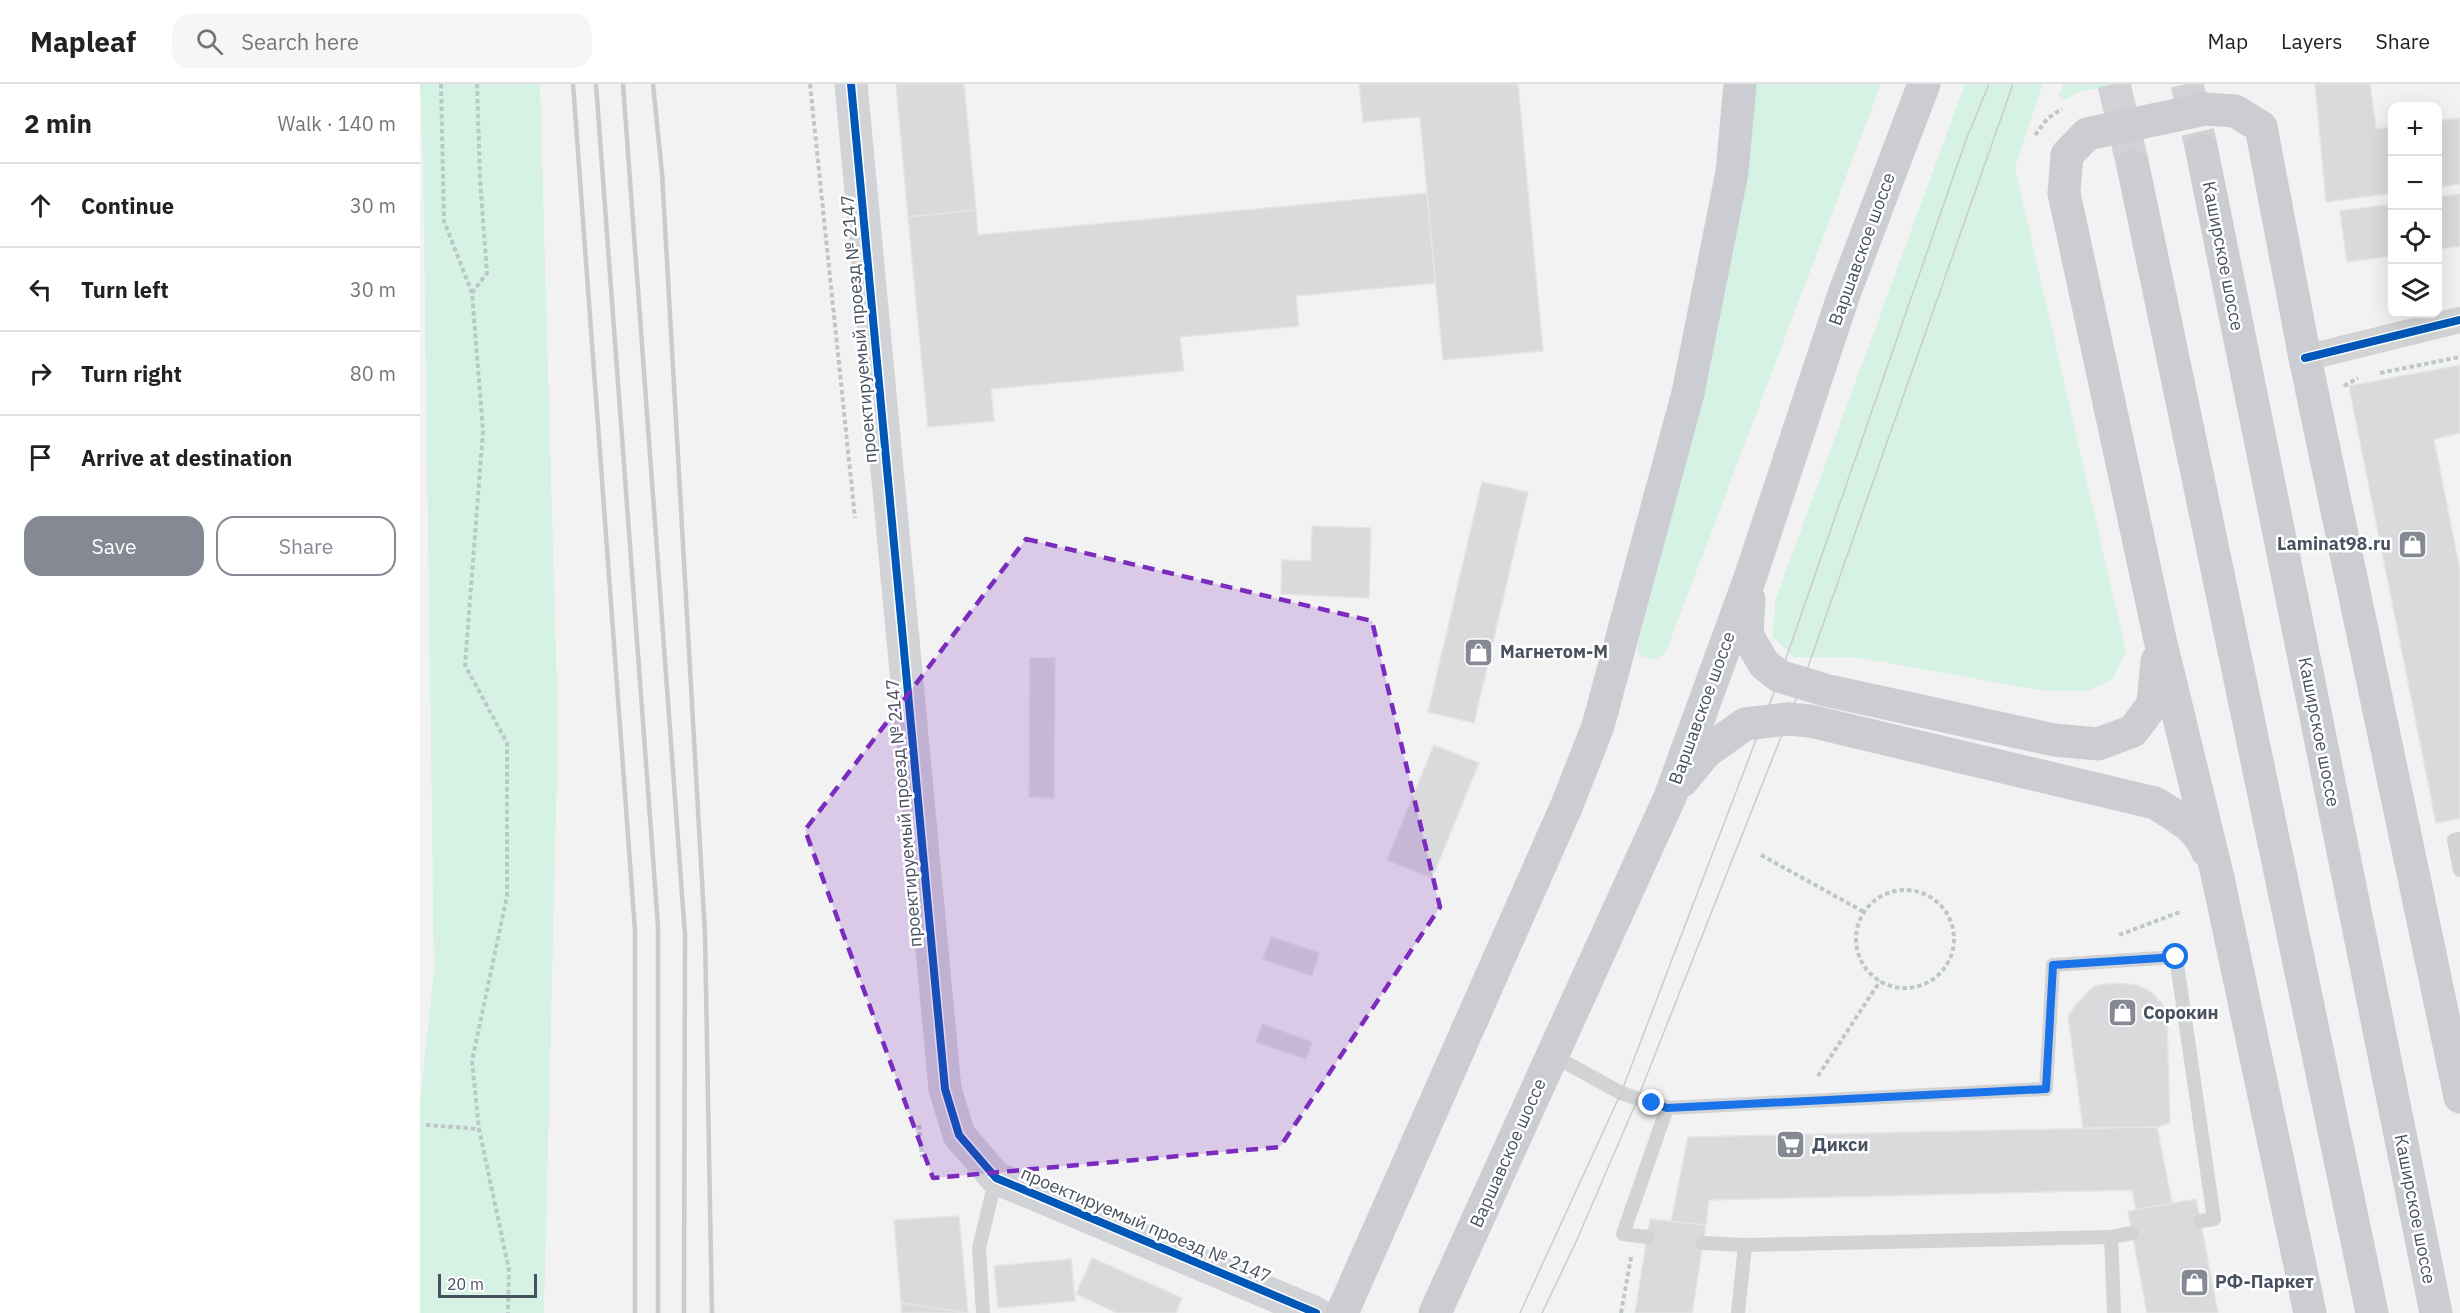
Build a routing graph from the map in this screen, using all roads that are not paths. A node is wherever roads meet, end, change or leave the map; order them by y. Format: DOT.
graph roads {
  1 [pos="851,84"];
  2 [pos="1740,84"];
  3 [pos="1924,84"];
  4 [pos="2202,151"];
  5 [pos="2133,166"];
  6 [pos="2460,321"];
  7 [pos="2306,358"];
  8 [pos="1750,575"];
  9 [pos="2159,635"];
  10 [pos="1670,797"];
  11 [pos="2460,839"];
  12 [pos="2460,870"];
  13 [pos="2218,878"];
  14 [pos="1552,1055"];
  15 [pos="2460,1097"];
  16 [pos="1667,1108"];
  17 [pos="996,1178"];
  18 [pos="2201,1221"];
  19 [pos="2132,1233"];
  20 [pos="1641,1236"];
  21 [pos="2111,1237"];
  22 [pos="1703,1243"];
  23 [pos="1745,1245"];
  24 [pos="983,1313"];
  25 [pos="1316,1313"];
  26 [pos="1342,1313"];
  27 [pos="1435,1313"];
  28 [pos="1738,1313"];
  29 [pos="2114,1313"];
  30 [pos="2310,1313"];
  31 [pos="2372,1313"];
  32 [pos="2436,1313"];
  1 -- 17 [label="street, проектируемый проезд № 2147"];
  2 -- 26 [label="main road"];
  3 -- 8 [label="main road, Варшавское шоссе"];
  4 -- 32 [label="main road, Каширское шоссе"];
  5 -- 31 [label="main road"];
  6 -- 7 [label="street"];
  7 -- 9 [label="main road"];
  7 -- 15 [label="main road"];
  8 -- 9 [label="main road"];
  8 -- 10 [label="main road, Варшавское шоссе"];
  9 -- 13 [label="main road"];
  10 -- 13 [label="main road"];
  10 -- 14 [label="main road, Варшавское шоссе"];
  11 -- 12 [label="lane"];
  13 -- 30 [label="main road"];
  14 -- 16 [label="lane"];
  14 -- 27 [label="main road, Варшавское шоссе"];
  16 -- 18 [label="lane"];
  16 -- 20 [label="lane"];
  17 -- 24 [label="lane"];
  17 -- 25 [label="street, проектируемый проезд № 2147"];
  19 -- 21 [label="lane"];
  21 -- 23 [label="lane"];
  21 -- 29 [label="lane"];
  22 -- 23 [label="lane"];
  23 -- 28 [label="lane"];
}
